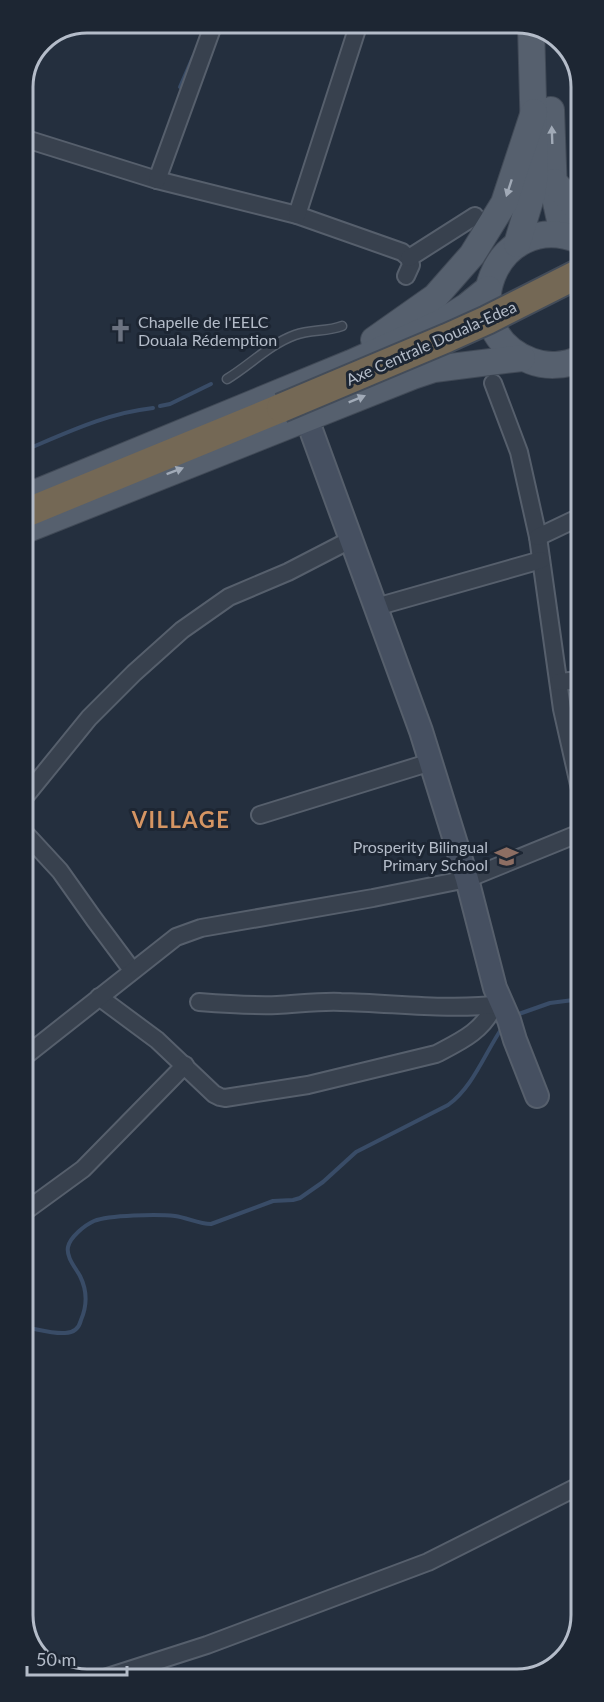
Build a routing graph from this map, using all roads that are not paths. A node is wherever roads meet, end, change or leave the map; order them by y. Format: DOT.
graph roads {
  1 [pos="210,33"];
  2 [pos="356,33"];
  3 [pos="531,35"];
  4 [pos="548,43"];
  5 [pos="534,112"];
  6 [pos="33,141"];
  7 [pos="157,180"];
  8 [pos="554,182"];
  9 [pos="571,201"];
  10 [pos="297,215"];
  11 [pos="475,216"];
  12 [pos="571,231"];
  13 [pos="571,236"];
  14 [pos="517,244"];
  15 [pos="409,258"];
  16 [pos="406,276"];
  17 [pos="571,277"];
  18 [pos="488,289"];
  19 [pos="342,326"];
  20 [pos="522,358"];
  21 [pos="571,362"];
  22 [pos="334,370"];
  23 [pos="227,379"];
  24 [pos="493,383"];
  25 [pos="307,419"];
  26 [pos="33,494"];
  27 [pos="33,510"];
  28 [pos="571,521"];
  29 [pos="33,527"];
  30 [pos="538,537"];
  31 [pos="350,540"];
  32 [pos="541,560"];
  33 [pos="376,607"];
  34 [pos="571,680"];
  35 [pos="559,681"];
  36 [pos="571,750"];
  37 [pos="431,762"];
  38 [pos="33,787"];
  39 [pos="260,815"];
  40 [pos="571,837"];
  41 [pos="33,842"];
  42 [pos="467,879"];
  43 [pos="132,970"];
  44 [pos="99,997"];
  45 [pos="199,1002"];
  46 [pos="505,1017"];
  47 [pos="33,1050"];
  48 [pos="185,1065"];
  49 [pos="537,1096"];
  50 [pos="33,1205"];
  51 [pos="571,1490"];
  52 [pos="132,1669"];
  1 -- 7 [label="street"];
  2 -- 10 [label="street"];
  3 -- 5 [label="main road"];
  8 -- 4 [label="main road, one-way"];
  5 -- 14 [label="main road"];
  5 -- 22 [label="main road, one-way"];
  6 -- 7 [label="street"];
  7 -- 10 [label="street"];
  8 -- 9 [label="main road"];
  8 -- 12 [label="main road"];
  10 -- 15 [label="street"];
  11 -- 15 [label="street"];
  13 -- 14 [label="main road"];
  14 -- 18 [label="main road"];
  15 -- 16 [label="street"];
  17 -- 27 [label="highway, Axe Centrale Douala-Edea, bridge"];
  18 -- 20 [label="main road"];
  18 -- 22 [label="main road"];
  19 -- 23 [label="lane"];
  20 -- 21 [label="main road"];
  25 -- 20 [label="main road, one-way"];
  22 -- 26 [label="main road"];
  24 -- 30 [label="street"];
  29 -- 25 [label="main road, one-way"];
  25 -- 31 [label="street"];
  28 -- 30 [label="street"];
  30 -- 32 [label="street"];
  31 -- 33 [label="street"];
  31 -- 38 [label="street"];
  32 -- 33 [label="street"];
  32 -- 35 [label="street"];
  33 -- 37 [label="street"];
  34 -- 35 [label="street"];
  35 -- 36 [label="street"];
  37 -- 39 [label="street"];
  37 -- 42 [label="street"];
  40 -- 42 [label="street"];
  41 -- 43 [label="street"];
  42 -- 43 [label="street"];
  42 -- 46 [label="street"];
  43 -- 44 [label="street"];
  44 -- 47 [label="street"];
  44 -- 48 [label="street"];
  45 -- 46 [label="street"];
  46 -- 48 [label="street"];
  46 -- 49 [label="street"];
  48 -- 50 [label="street"];
  51 -- 52 [label="street"];
}
